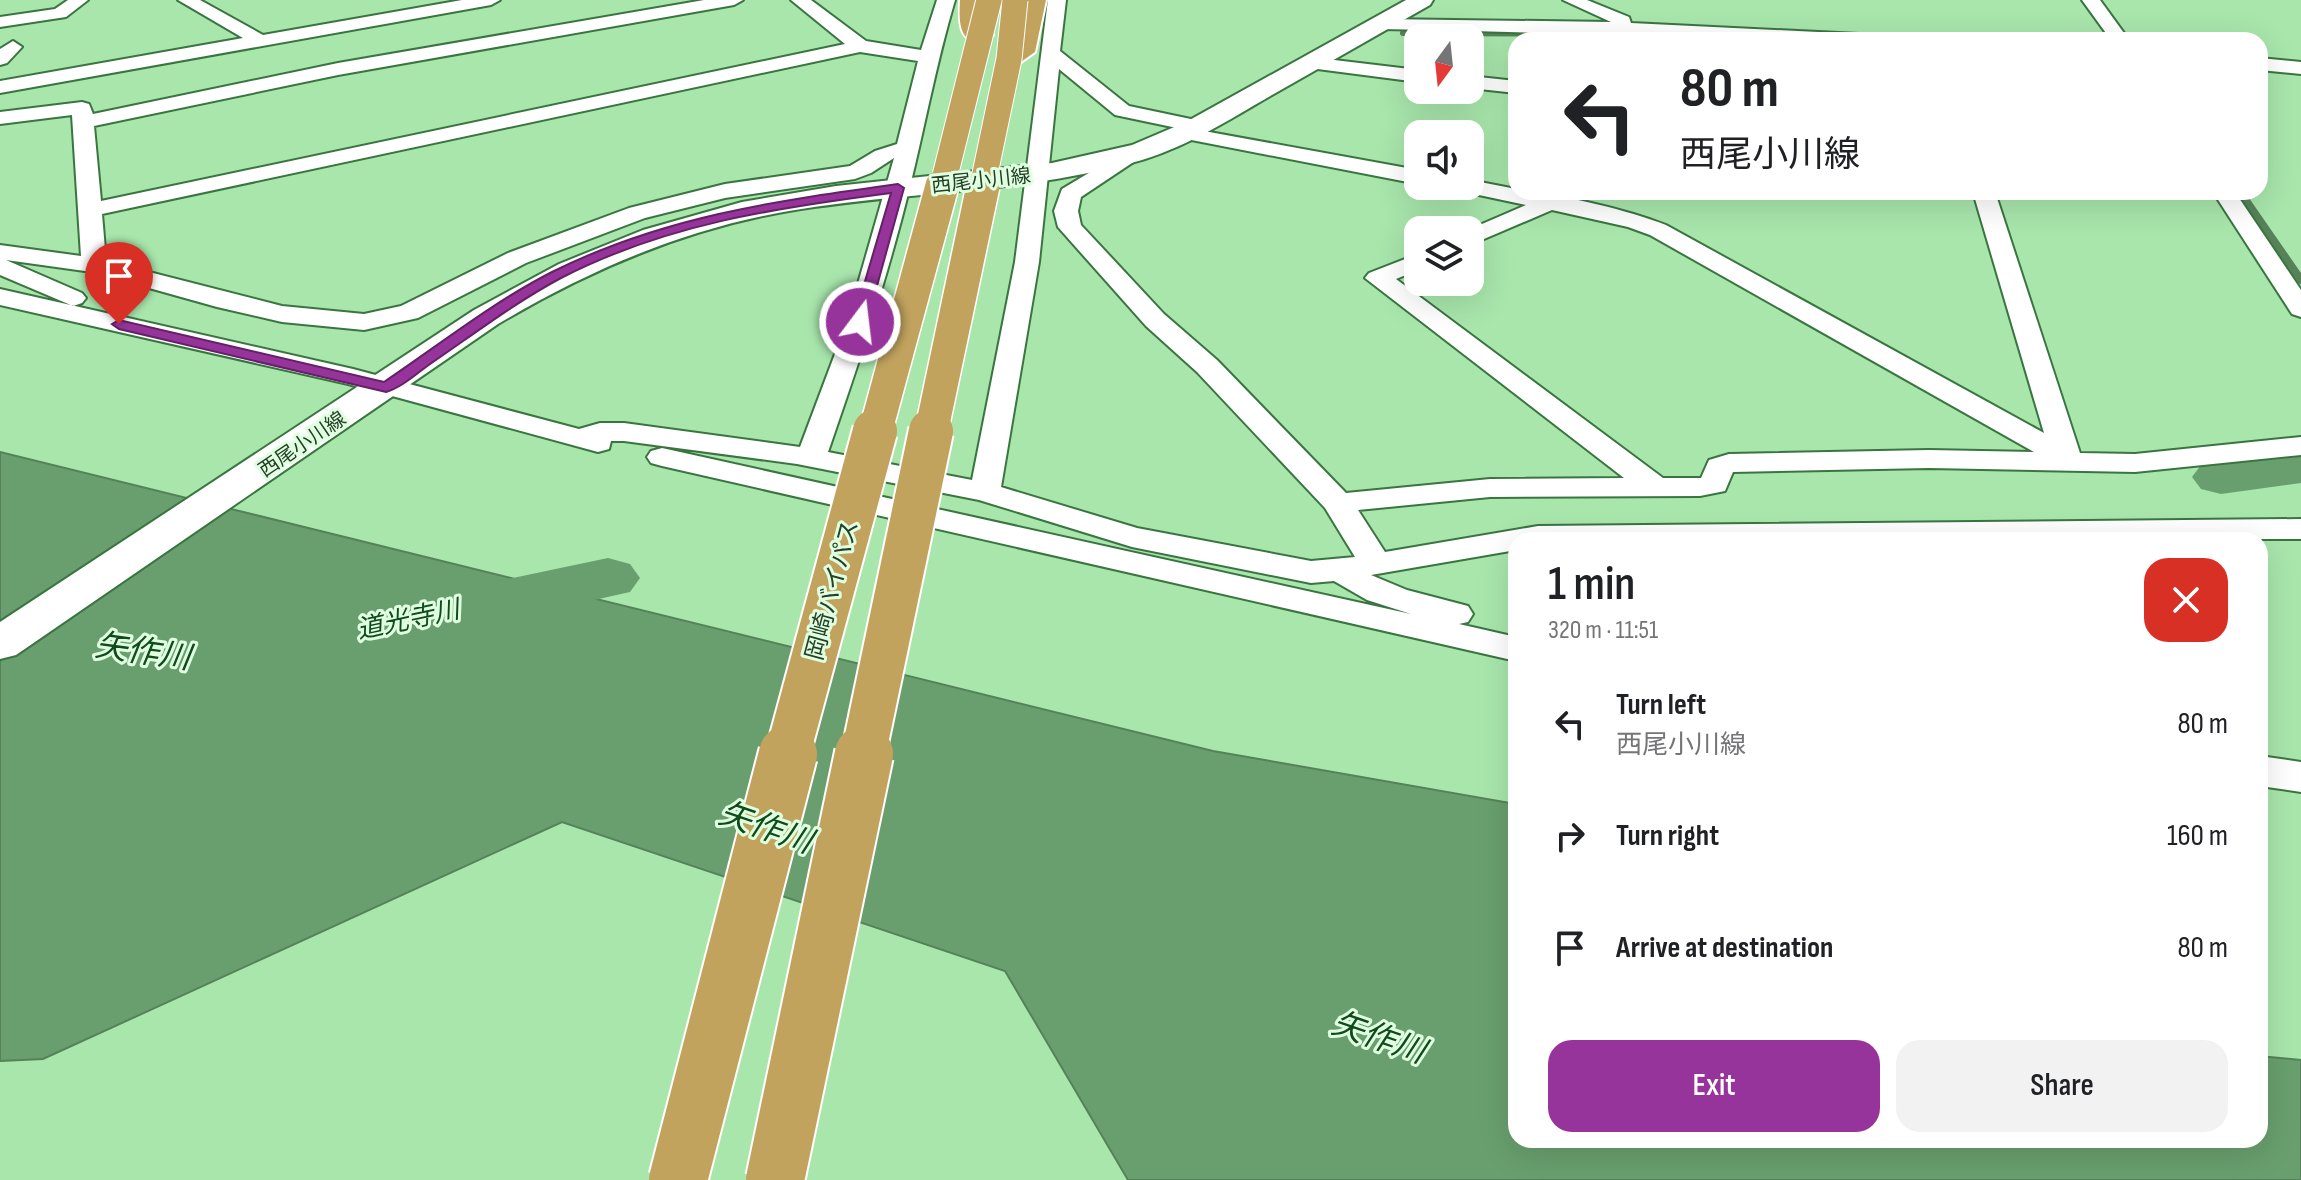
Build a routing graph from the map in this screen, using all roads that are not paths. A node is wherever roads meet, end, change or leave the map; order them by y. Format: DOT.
graph roads {
  1 [pos="64,0"];
  2 [pos="79,0"];
  3 [pos="187,0"];
  4 [pos="491,0"];
  5 [pos="734,0"];
  6 [pos="800,0"];
  7 [pos="946,0"];
  8 [pos="1015,0"];
  9 [pos="1035,0"];
  10 [pos="1057,0"];
  11 [pos="1422,0"];
  12 [pos="1572,0"];
  13 [pos="2091,0"];
  14 [pos="0,3"];
  15 [pos="0,22"];
  16 [pos="988,23"];
  17 [pos="1381,24"];
  18 [pos="1637,28"];
  19 [pos="1718,32"];
  20 [pos="2114,32"];
  21 [pos="444,38"];
  22 [pos="256,41"];
  23 [pos="860,46"];
  24 [pos="462,47"];
  25 [pos="1052,54"];
  26 [pos="928,57"];
  27 [pos="1309,63"];
  28 [pos="2268,65"];
  29 [pos="2301,68"];
  30 [pos="338,69"];
  31 [pos="1404,74"];
  32 [pos="1484,84"];
  33 [pos="1508,86"];
  34 [pos="0,87"];
  35 [pos="0,118"];
  36 [pos="83,122"];
  37 [pos="1190,129"];
  38 [pos="906,150"];
  39 [pos="1127,156"];
  40 [pos="1037,174"];
  41 [pos="1404,174"];
  42 [pos="898,188"];
  43 [pos="1484,188"];
  44 [pos="1508,191"];
  45 [pos="1546,200"];
  46 [pos="1562,200"];
  47 [pos="1986,200"];
  48 [pos="2229,200"];
  49 [pos="90,210"];
  50 [pos="1484,231"];
  51 [pos="0,252"];
  52 [pos="94,265"];
  53 [pos="0,266"];
  54 [pos="1404,267"];
  55 [pos="0,297"];
  56 [pos="2301,309"];
  57 [pos="149,331"];
  58 [pos="379,392"];
  59 [pos="578,438"];
  60 [pos="2301,446"];
  61 [pos="811,458"];
  62 [pos="2068,461"];
  63 [pos="1657,488"];
  64 [pos="985,492"];
  65 [pos="1338,503"];
  66 [pos="2301,529"];
  67 [pos="1974,532"];
  68 [pos="1508,541"];
  69 [pos="1376,565"];
  70 [pos="1342,570"];
  71 [pos="1508,626"];
  72 [pos="0,644"];
  73 [pos="1508,647"];
  74 [pos="2268,772"];
  75 [pos="2301,777"];
  76 [pos="678,1180"];
  77 [pos="775,1180"];
  1 -- 14 [label="street"];
  2 -- 15 [label="street"];
  3 -- 22 [label="street"];
  4 -- 22 [label="street"];
  5 -- 24 [label="street"];
  6 -- 23 [label="street"];
  7 -- 26 [label="street"];
  8 -- 16 [label="highway, 岡崎バイパス, bridge"];
  9 -- 16 [label="highway"];
  10 -- 25 [label="street"];
  11 -- 17 [label="main road, 西尾小川線"];
  12 -- 18 [label="street"];
  13 -- 20 [label="street"];
  16 -- 76 [label="highway, 岡崎バイパス, bridge"];
  16 -- 77 [label="highway, 岡崎バイパス, bridge"];
  17 -- 18 [label="street"];
  17 -- 27 [label="main road, 西尾小川線"];
  18 -- 19 [label="street"];
  21 -- 24 [label="street"];
  22 -- 30 [label="street"];
  22 -- 34 [label="street"];
  23 -- 26 [label="street"];
  23 -- 49 [label="street"];
  24 -- 30 [label="street"];
  25 -- 37 [label="street"];
  25 -- 40 [label="street"];
  26 -- 38 [label="street"];
  27 -- 31 [label="street"];
  27 -- 37 [label="main road, 西尾小川線"];
  28 -- 29 [label="street"];
  30 -- 36 [label="street"];
  32 -- 33 [label="street"];
  35 -- 36 [label="street"];
  36 -- 49 [label="street"];
  37 -- 39 [label="main road, 西尾小川線"];
  37 -- 41 [label="street"];
  38 -- 42 [label="street"];
  38 -- 52 [label="street"];
  39 -- 40 [label="main road, 西尾小川線"];
  39 -- 65 [label="street"];
  40 -- 42 [label="main road, 西尾小川線"];
  40 -- 64 [label="street"];
  42 -- 58 [label="main road, 西尾小川線"];
  42 -- 61 [label="street"];
  43 -- 44 [label="street"];
  45 -- 50 [label="street"];
  46 -- 62 [label="street"];
  47 -- 62 [label="street"];
  48 -- 56 [label="street"];
  49 -- 52 [label="street"];
  51 -- 52 [label="street"];
  53 -- 57 [label="street"];
  54 -- 63 [label="street"];
  55 -- 57 [label="street"];
  57 -- 58 [label="street"];
  58 -- 59 [label="street"];
  58 -- 72 [label="main road, 西尾小川線"];
  59 -- 61 [label="street"];
  59 -- 73 [label="street"];
  60 -- 62 [label="street"];
  61 -- 64 [label="street"];
  62 -- 63 [label="street"];
  63 -- 65 [label="street"];
  64 -- 70 [label="street"];
  65 -- 69 [label="street"];
  66 -- 67 [label="street"];
  68 -- 69 [label="street"];
  69 -- 70 [label="street"];
  70 -- 71 [label="street"];
  74 -- 75 [label="street"];
}
